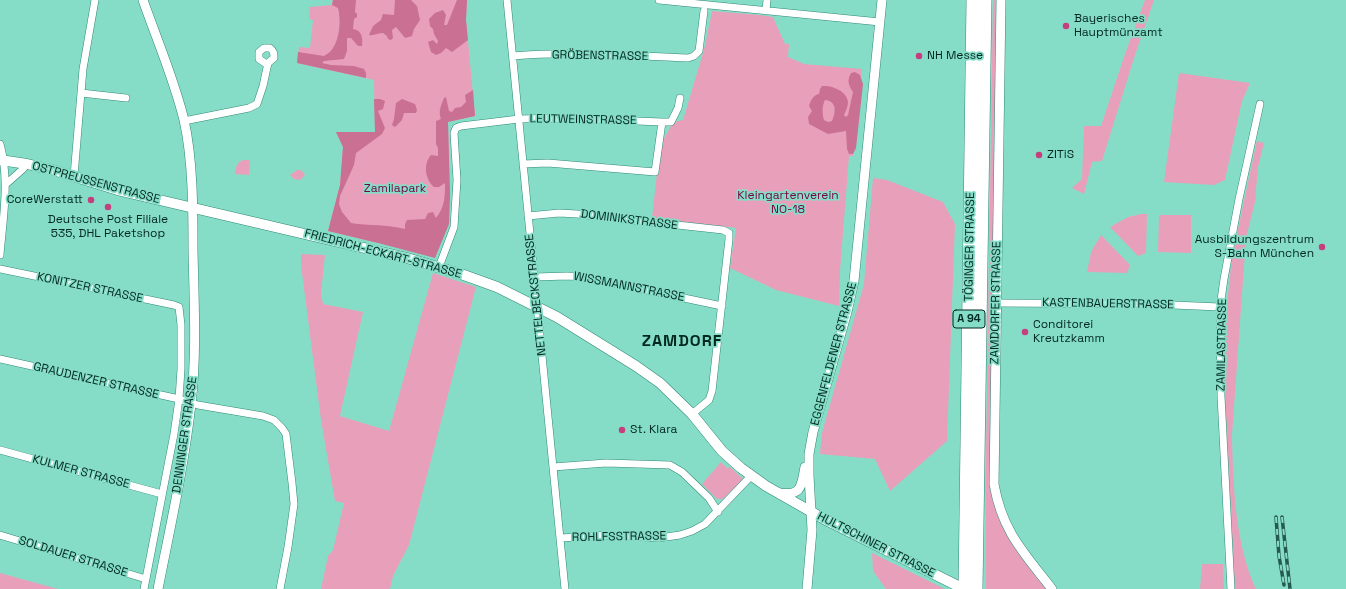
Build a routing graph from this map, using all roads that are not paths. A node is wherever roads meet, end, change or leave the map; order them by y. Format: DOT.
graph roads {
  1 [pos="95,0"];
  2 [pos="143,0"];
  3 [pos="507,0"];
  4 [pos="659,0"];
  5 [pos="767,0"];
  6 [pos="882,0"];
  7 [pos="973,0"];
  8 [pos="985,0"];
  9 [pos="1001,0"];
  10 [pos="766,10"];
  11 [pos="704,11"];
  12 [pos="880,22"];
  13 [pos="513,56"];
  14 [pos="268,63"];
  15 [pos="81,93"];
  16 [pos="126,98"];
  17 [pos="680,98"];
  18 [pos="1260,104"];
  19 [pos="519,119"];
  20 [pos="184,121"];
  21 [pos="662,122"];
  22 [pos="0,144"];
  23 [pos="2,161"];
  24 [pos="26,164"];
  25 [pos="523,164"];
  26 [pos="74,176"];
  27 [pos="6,184"];
  28 [pos="192,207"];
  29 [pos="528,216"];
  30 [pos="0,255"];
  31 [pos="439,267"];
  32 [pos="0,269"];
  33 [pos="535,277"];
  34 [pos="996,303"];
  35 [pos="537,306"];
  36 [pos="722,306"];
  37 [pos="179,307"];
  38 [pos="1220,307"];
  39 [pos="0,359"];
  40 [pos="179,399"];
  41 [pos="191,403"];
  42 [pos="692,414"];
  43 [pos="810,448"];
  44 [pos="0,450"];
  45 [pos="553,467"];
  46 [pos="751,476"];
  47 [pos="776,493"];
  48 [pos="162,494"];
  49 [pos="718,512"];
  50 [pos="810,512"];
  51 [pos="0,535"];
  52 [pos="560,538"];
  53 [pos="146,580"];
  54 [pos="973,580"];
  55 [pos="144,589"];
  56 [pos="158,589"];
  57 [pos="280,589"];
  58 [pos="565,589"];
  59 [pos="807,589"];
  60 [pos="964,589"];
  61 [pos="1052,589"];
  62 [pos="1231,589"];
  1 -- 15 [label="street"];
  2 -- 20 [label="street, DENNINGER STRASSE"];
  3 -- 13 [label="street, NETTELBECKSTRASSE"];
  4 -- 10 [label="street"];
  5 -- 10 [label="street"];
  6 -- 12 [label="street, EGGENFELDENER STRASSE"];
  7 -- 54 [label="highway, TÖGINGER STRASSE / A 94"];
  8 -- 54 [label="highway, TÖGINGER STRASSE / A 94"];
  9 -- 34 [label="street, ZAMDORFER STRASSE"];
  10 -- 12 [label="street"];
  11 -- 13 [label="street, GRÖBENSTRASSE"];
  12 -- 43 [label="street, EGGENFELDENER STRASSE"];
  13 -- 19 [label="street, NETTELBECKSTRASSE"];
  14 -- 20 [label="street"];
  15 -- 16 [label="street"];
  15 -- 26 [label="street"];
  17 -- 21 [label="street"];
  18 -- 38 [label="street, ZAMILASTRASSE"];
  19 -- 21 [label="street, LEUTWEINSTRASSE"];
  19 -- 25 [label="street, NETTELBECKSTRASSE"];
  19 -- 31 [label="street, LEUTWEINSTRASSE"];
  20 -- 28 [label="street, DENNINGER STRASSE"];
  21 -- 25 [label="street"];
  22 -- 23 [label="street"];
  23 -- 24 [label="main road, OSTPREUSSENSTRASSE"];
  23 -- 27 [label="street"];
  24 -- 26 [label="main road, OSTPREUSSENSTRASSE"];
  24 -- 27 [label="street"];
  25 -- 29 [label="street, NETTELBECKSTRASSE"];
  26 -- 28 [label="main road, OSTPREUSSENSTRASSE"];
  27 -- 30 [label="street"];
  28 -- 31 [label="main road, FRIEDRICH-ECKART-STRASSE"];
  28 -- 41 [label="street, DENNINGER STRASSE"];
  29 -- 33 [label="street, NETTELBECKSTRASSE"];
  29 -- 36 [label="street, DOMINIKSTRASSE"];
  31 -- 35 [label="main road, FRIEDRICH-ECKART-STRASSE"];
  32 -- 37 [label="street, KONITZER STRASSE"];
  33 -- 35 [label="street, NETTELBECKSTRASSE"];
  33 -- 36 [label="street, WISSMANNSTRASSE"];
  34 -- 38 [label="street, KASTENBAUERSTRASSE"];
  34 -- 61 [label="street, ZAMDORFER STRASSE"];
  35 -- 42 [label="main road, FRIEDRICH-ECKART-STRASSE"];
  35 -- 45 [label="street, NETTELBECKSTRASSE"];
  36 -- 42 [label="street"];
  37 -- 40 [label="street, DENNINGER STRASSE"];
  38 -- 62 [label="street, ZAMILASTRASSE"];
  39 -- 40 [label="street, GRAUDENZER STRASSE"];
  40 -- 41 [label="street, GRAUDENZER STRASSE"];
  40 -- 48 [label="street, DENNINGER STRASSE"];
  41 -- 56 [label="street, DENNINGER STRASSE"];
  41 -- 57 [label="street, GRAUDENZER STRASSE"];
  42 -- 46 [label="main road, FRIEDRICH-ECKART-STRASSE"];
  43 -- 47 [label="street"];
  43 -- 50 [label="street, EGGENFELDENER STRASSE"];
  44 -- 48 [label="street, KULMER STRASSE"];
  45 -- 49 [label="street"];
  45 -- 52 [label="street, NETTELBECKSTRASSE"];
  46 -- 47 [label="main road, FRIEDRICH-ECKART-STRASSE"];
  46 -- 49 [label="street, ROHLFSSTRASSE"];
  47 -- 50 [label="main road, FRIEDRICH-ECKART-STRASSE"];
  48 -- 53 [label="street, DENNINGER STRASSE"];
  49 -- 52 [label="street, ROHLFSSTRASSE"];
  50 -- 59 [label="street, EGGENFELDENER STRASSE"];
  50 -- 60 [label="main road, HULTSCHINER STRASSE"];
  51 -- 53 [label="street, SOLDAUER STRASSE"];
  52 -- 58 [label="street, NETTELBECKSTRASSE"];
  53 -- 55 [label="street, DENNINGER STRASSE"];
  54 -- 60 [label="highway, TÖGINGER STRASSE / A 94"];
}
